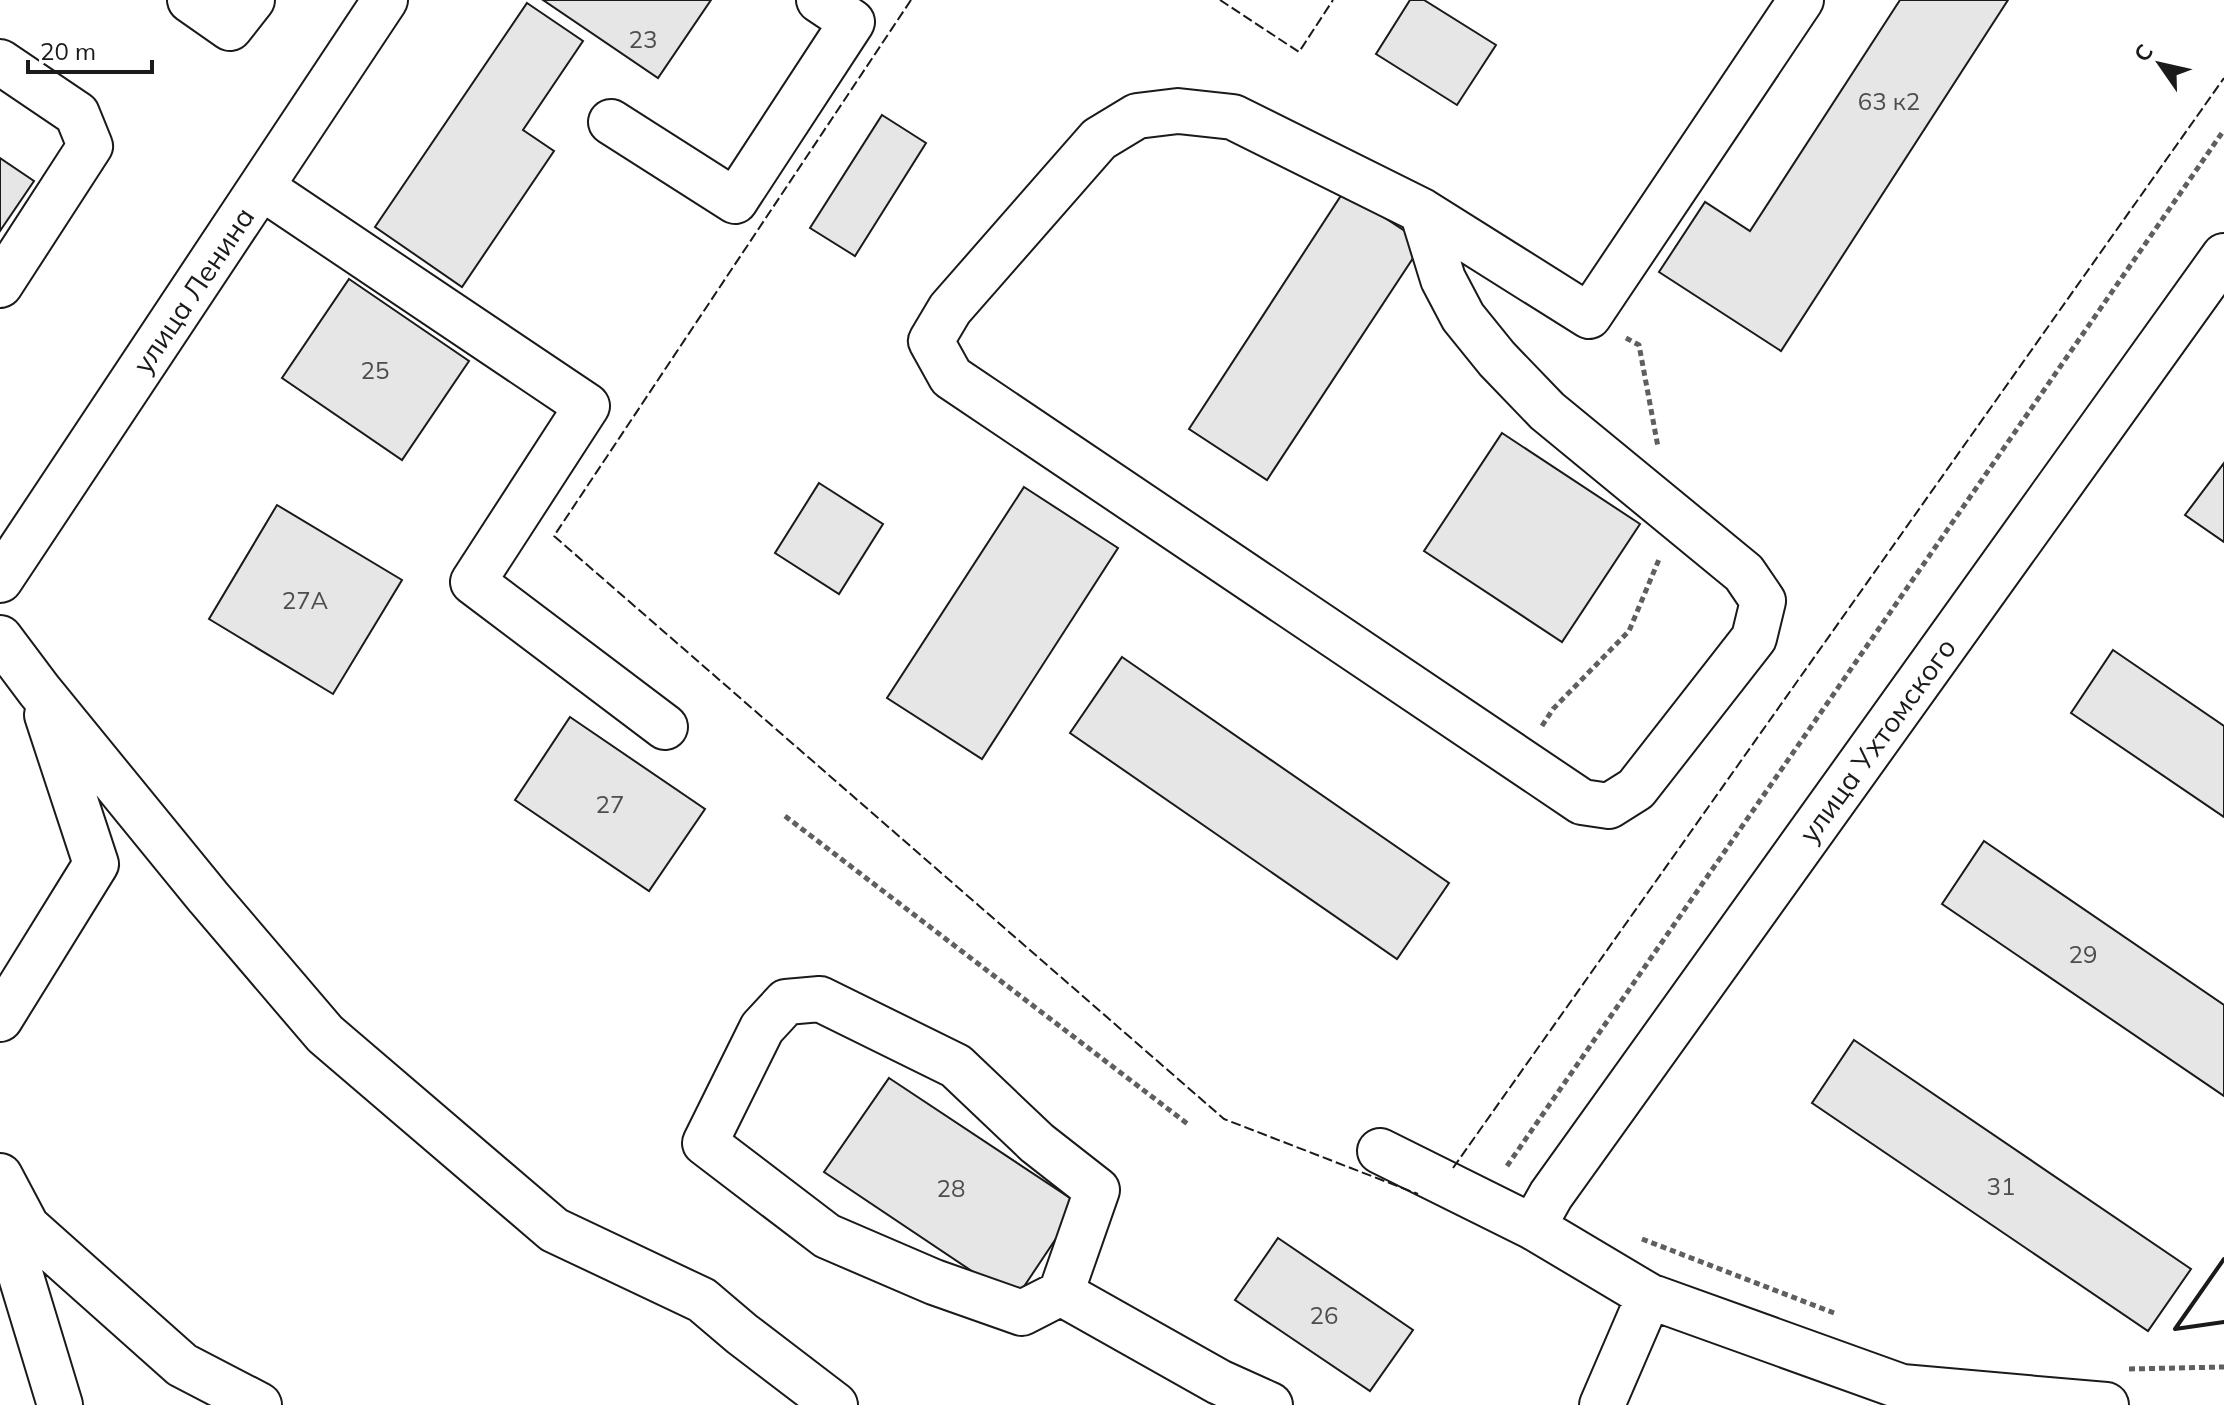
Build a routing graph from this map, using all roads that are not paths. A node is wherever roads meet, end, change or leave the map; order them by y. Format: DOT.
graph roads {
  1 [pos="190,0"];
  2 [pos="252,0"];
  3 [pos="385,0"];
  4 [pos="819,0"];
  5 [pos="1801,0"];
  6 [pos="0,62"];
  7 [pos="611,122"];
  8 [pos="261,187"];
  9 [pos="1422,211"];
  10 [pos="2224,256"];
  11 [pos="0,285"];
  12 [pos="0,580"];
  13 [pos="0,638"];
  14 [pos="39,690"];
  15 [pos="665,727"];
  16 [pos="0,1019"];
  17 [pos="1380,1151"];
  18 [pos="0,1176"];
  19 [pos="0,1207"];
  20 [pos="1533,1227"];
  21 [pos="1061,1293"];
  22 [pos="1649,1296"];
  23 [pos="2112,1387"];
  24 [pos="60,1405"];
  25 [pos="259,1405"];
  26 [pos="835,1405"];
  27 [pos="1270,1405"];
  28 [pos="1602,1405"];
  1 -- 2 [label="street"];
  3 -- 8 [label="street, улица Ленина"];
  4 -- 7 [label="street"];
  5 -- 9 [label="street"];
  6 -- 11 [label="street"];
  8 -- 12 [label="street, улица Ленина"];
  8 -- 15 [label="street"];
  9 -- 9 [label="street"];
  10 -- 20 [label="street, улица Ухтомского"];
  13 -- 14 [label="street"];
  14 -- 16 [label="street"];
  14 -- 26 [label="street"];
  17 -- 20 [label="street"];
  18 -- 25 [label="street"];
  19 -- 24 [label="street"];
  20 -- 22 [label="street"];
  21 -- 21 [label="street"];
  21 -- 27 [label="street"];
  22 -- 23 [label="street"];
  22 -- 28 [label="street"];
}
